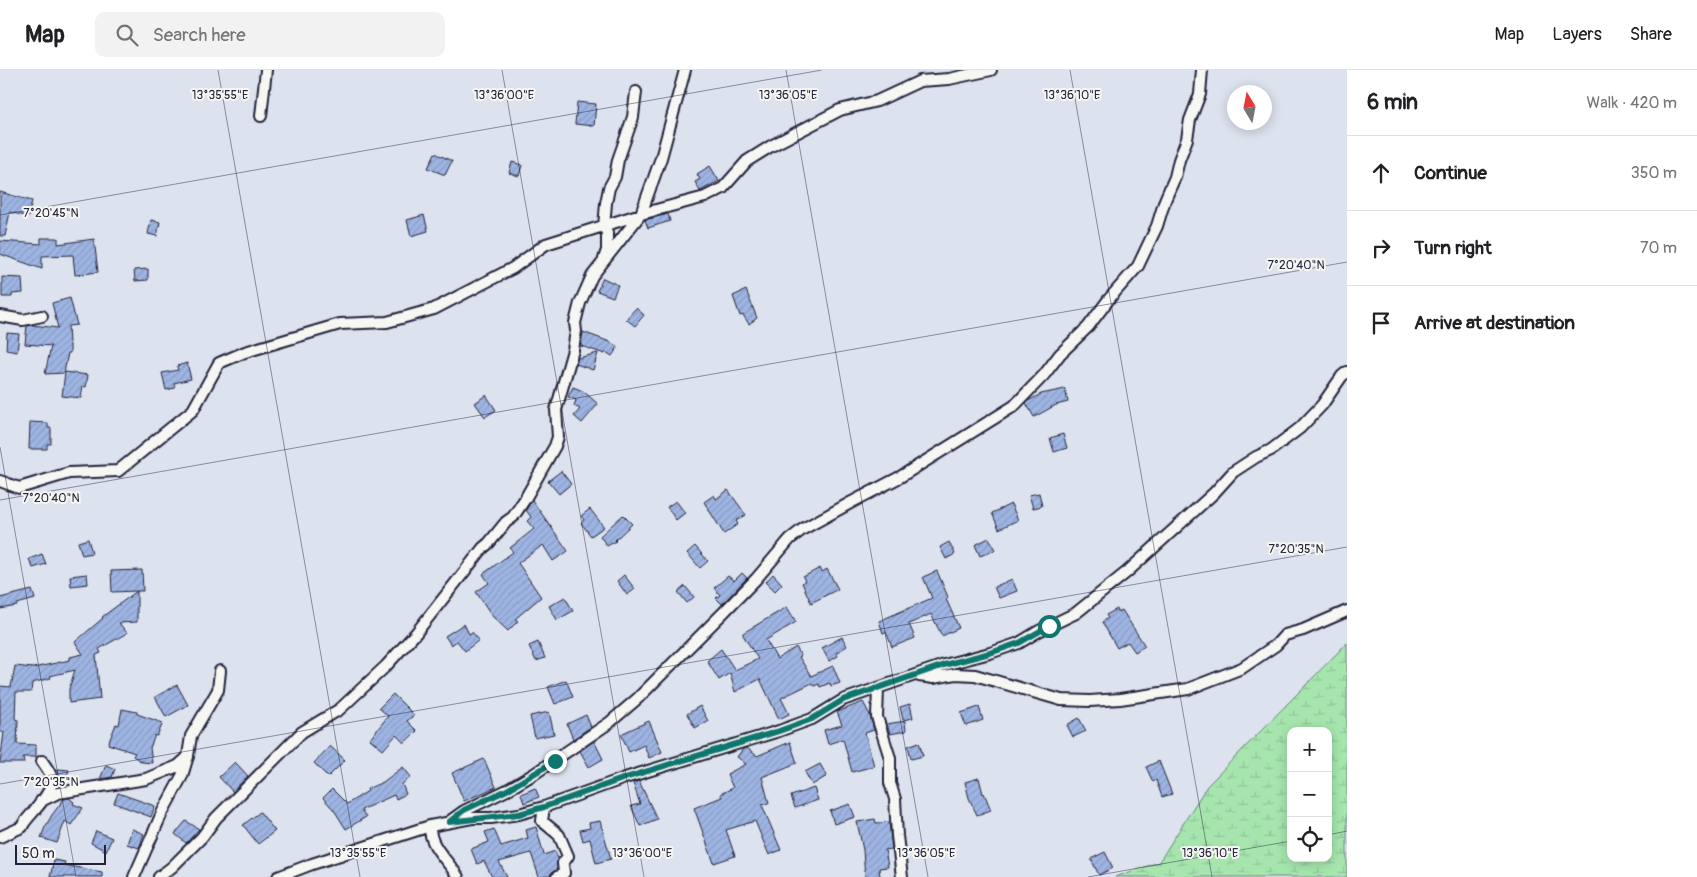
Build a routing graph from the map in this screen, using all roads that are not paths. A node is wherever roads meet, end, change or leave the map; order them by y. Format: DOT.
graph roads {
  1 [pos="266,70"];
  2 [pos="686,70"];
  3 [pos="991,70"];
  4 [pos="1202,70"];
  5 [pos="636,92"];
  6 [pos="261,116"];
  7 [pos="641,214"];
  8 [pos="604,227"];
  9 [pos="604,260"];
  10 [pos="0,316"];
  11 [pos="42,316"];
  12 [pos="1347,372"];
  13 [pos="0,480"];
  14 [pos="1347,611"];
  15 [pos="220,671"];
  16 [pos="916,676"];
  17 [pos="878,689"];
  18 [pos="188,756"];
  19 [pos="42,762"];
  20 [pos="42,801"];
  21 [pos="544,807"];
  22 [pos="449,822"];
  23 [pos="430,826"];
  24 [pos="0,838"];
  25 [pos="134,877"];
  26 [pos="159,877"];
  27 [pos="278,877"];
  28 [pos="458,877"];
  29 [pos="557,877"];
  30 [pos="902,877"];
  1 -- 6 [label="street"];
  2 -- 7 [label="street"];
  3 -- 7 [label="street"];
  4 -- 22 [label="street"];
  5 -- 8 [label="street"];
  7 -- 8 [label="street"];
  7 -- 9 [label="street"];
  8 -- 9 [label="street"];
  8 -- 13 [label="street"];
  9 -- 26 [label="street"];
  10 -- 11 [label="street"];
  12 -- 16 [label="street"];
  14 -- 16 [label="street"];
  15 -- 18 [label="street"];
  16 -- 17 [label="street"];
  17 -- 21 [label="street"];
  17 -- 30 [label="street"];
  18 -- 20 [label="street"];
  18 -- 25 [label="street"];
  19 -- 20 [label="street"];
  20 -- 24 [label="street"];
  21 -- 22 [label="street"];
  21 -- 29 [label="street"];
  22 -- 23 [label="street"];
  23 -- 27 [label="street"];
  23 -- 28 [label="street"];
}
